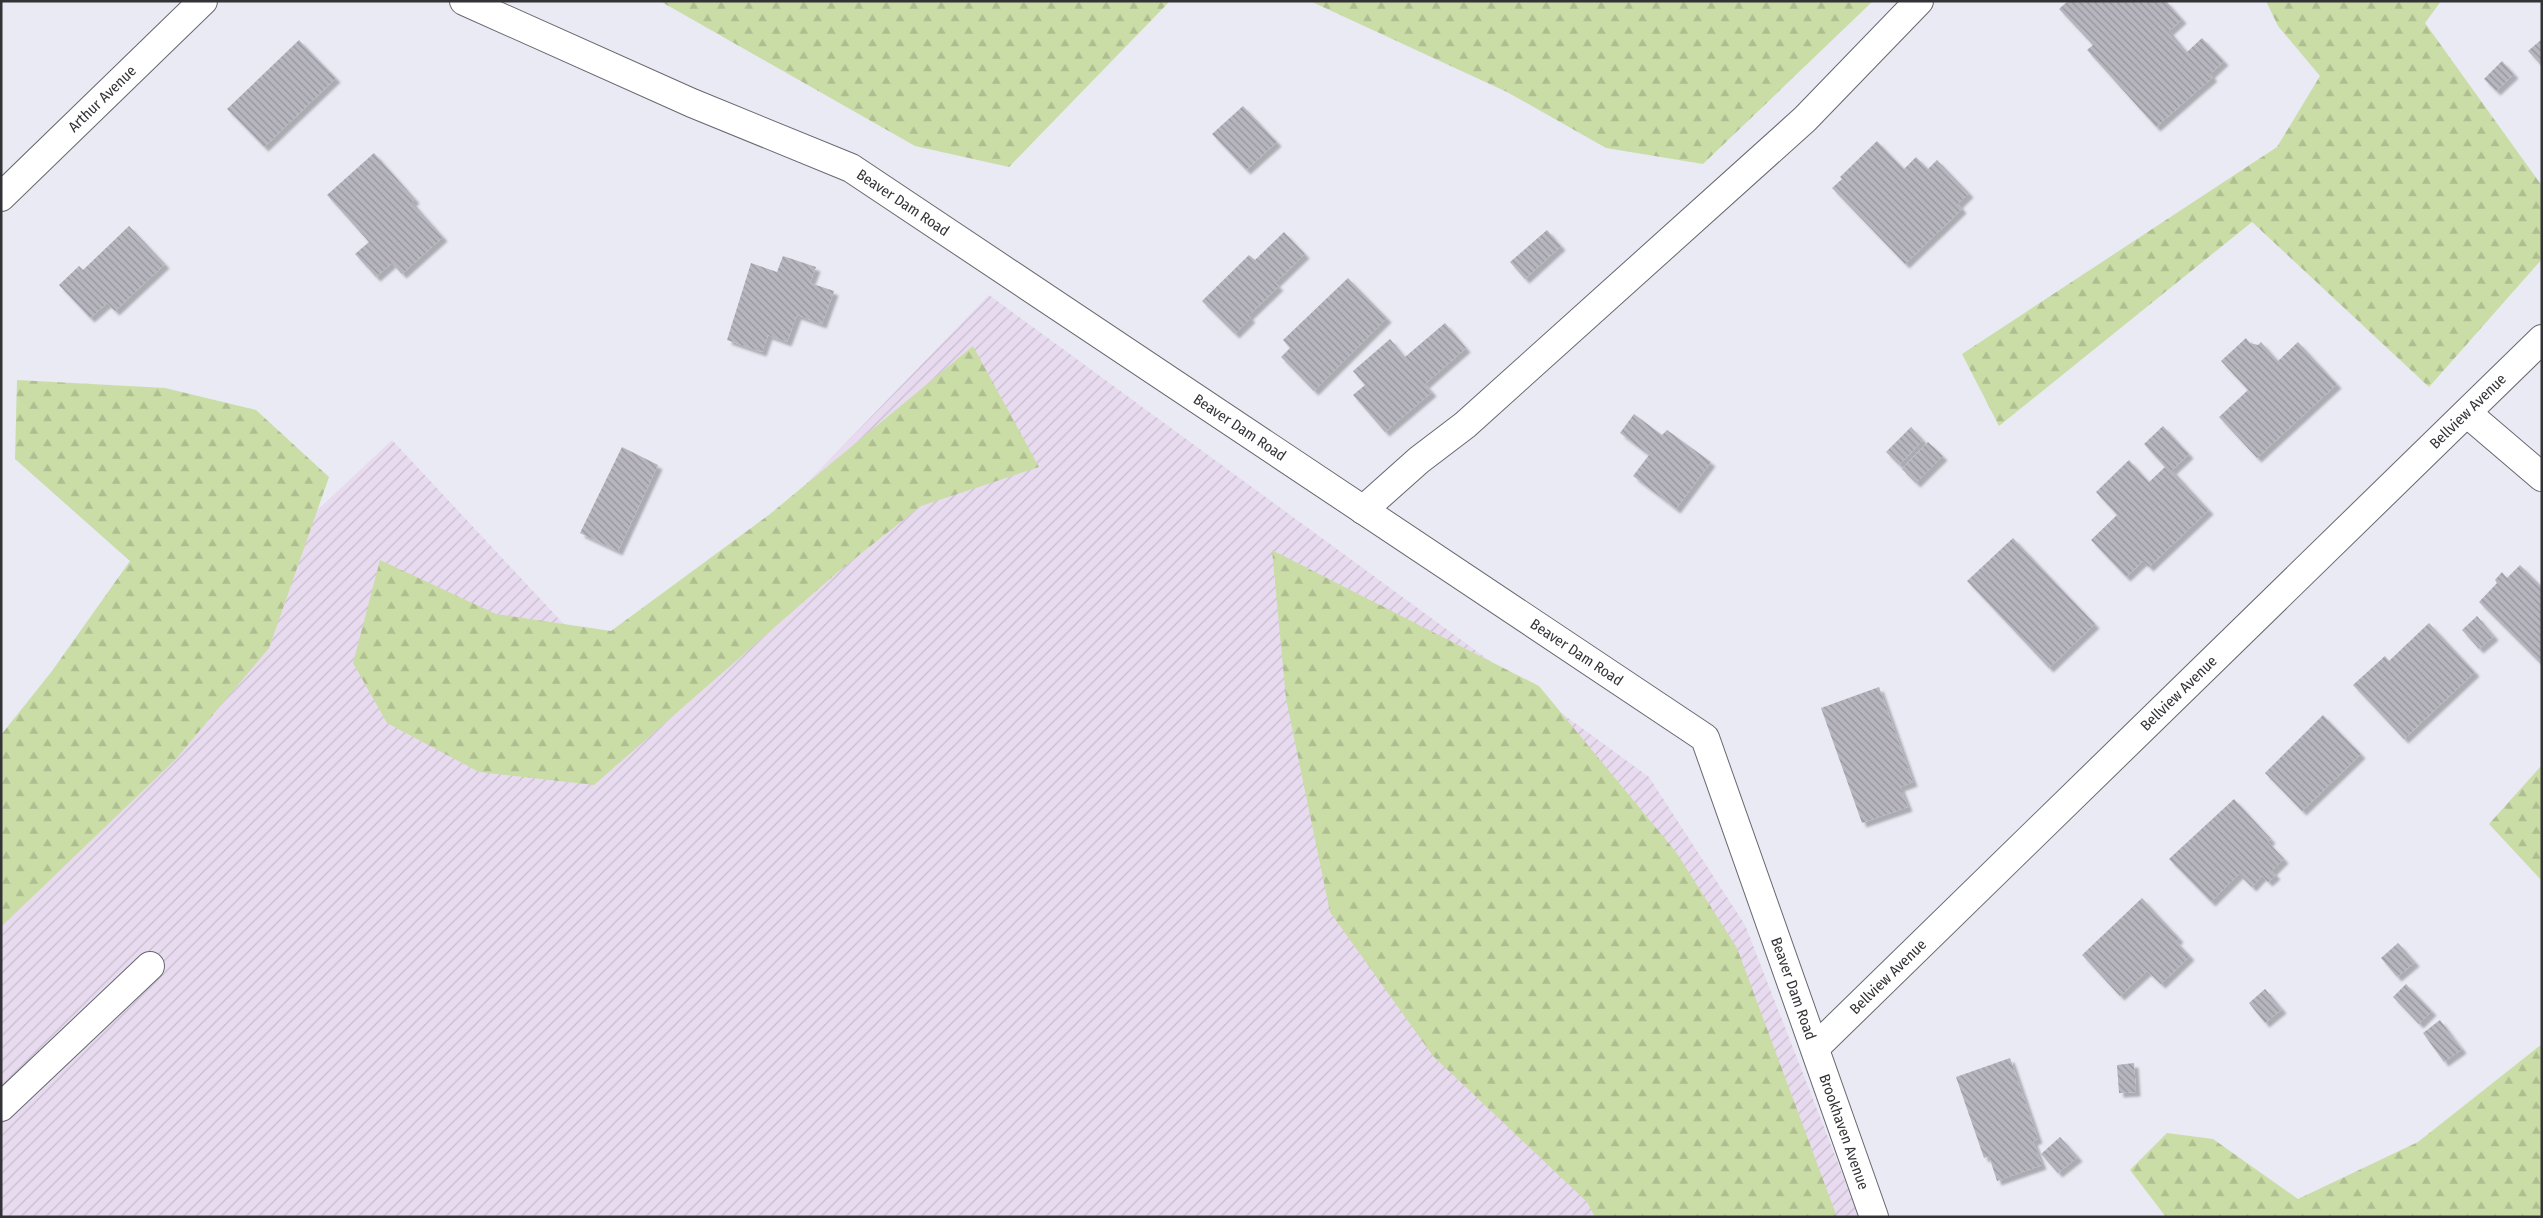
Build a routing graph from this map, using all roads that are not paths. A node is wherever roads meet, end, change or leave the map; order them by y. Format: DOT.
graph roads {
  1 [pos="203,1"];
  2 [pos="464,1"];
  3 [pos="1919,1"];
  4 [pos="1,198"];
  5 [pos="2542,339"];
  6 [pos="2468,413"];
  7 [pos="2542,477"];
  8 [pos="1363,510"];
  9 [pos="150,966"];
  10 [pos="1815,1048"];
  11 [pos="1,1107"];
  12 [pos="1874,1217"];
  1 -- 4 [label="street, Arthur Avenue"];
  2 -- 8 [label="street, Beaver Dam Road"];
  3 -- 8 [label="street"];
  5 -- 6 [label="street, Bellview Avenue"];
  6 -- 7 [label="street"];
  6 -- 10 [label="street, Bellview Avenue"];
  8 -- 10 [label="street, Beaver Dam Road"];
  9 -- 11 [label="street"];
  10 -- 12 [label="street, Brookhaven Avenue"];
}
